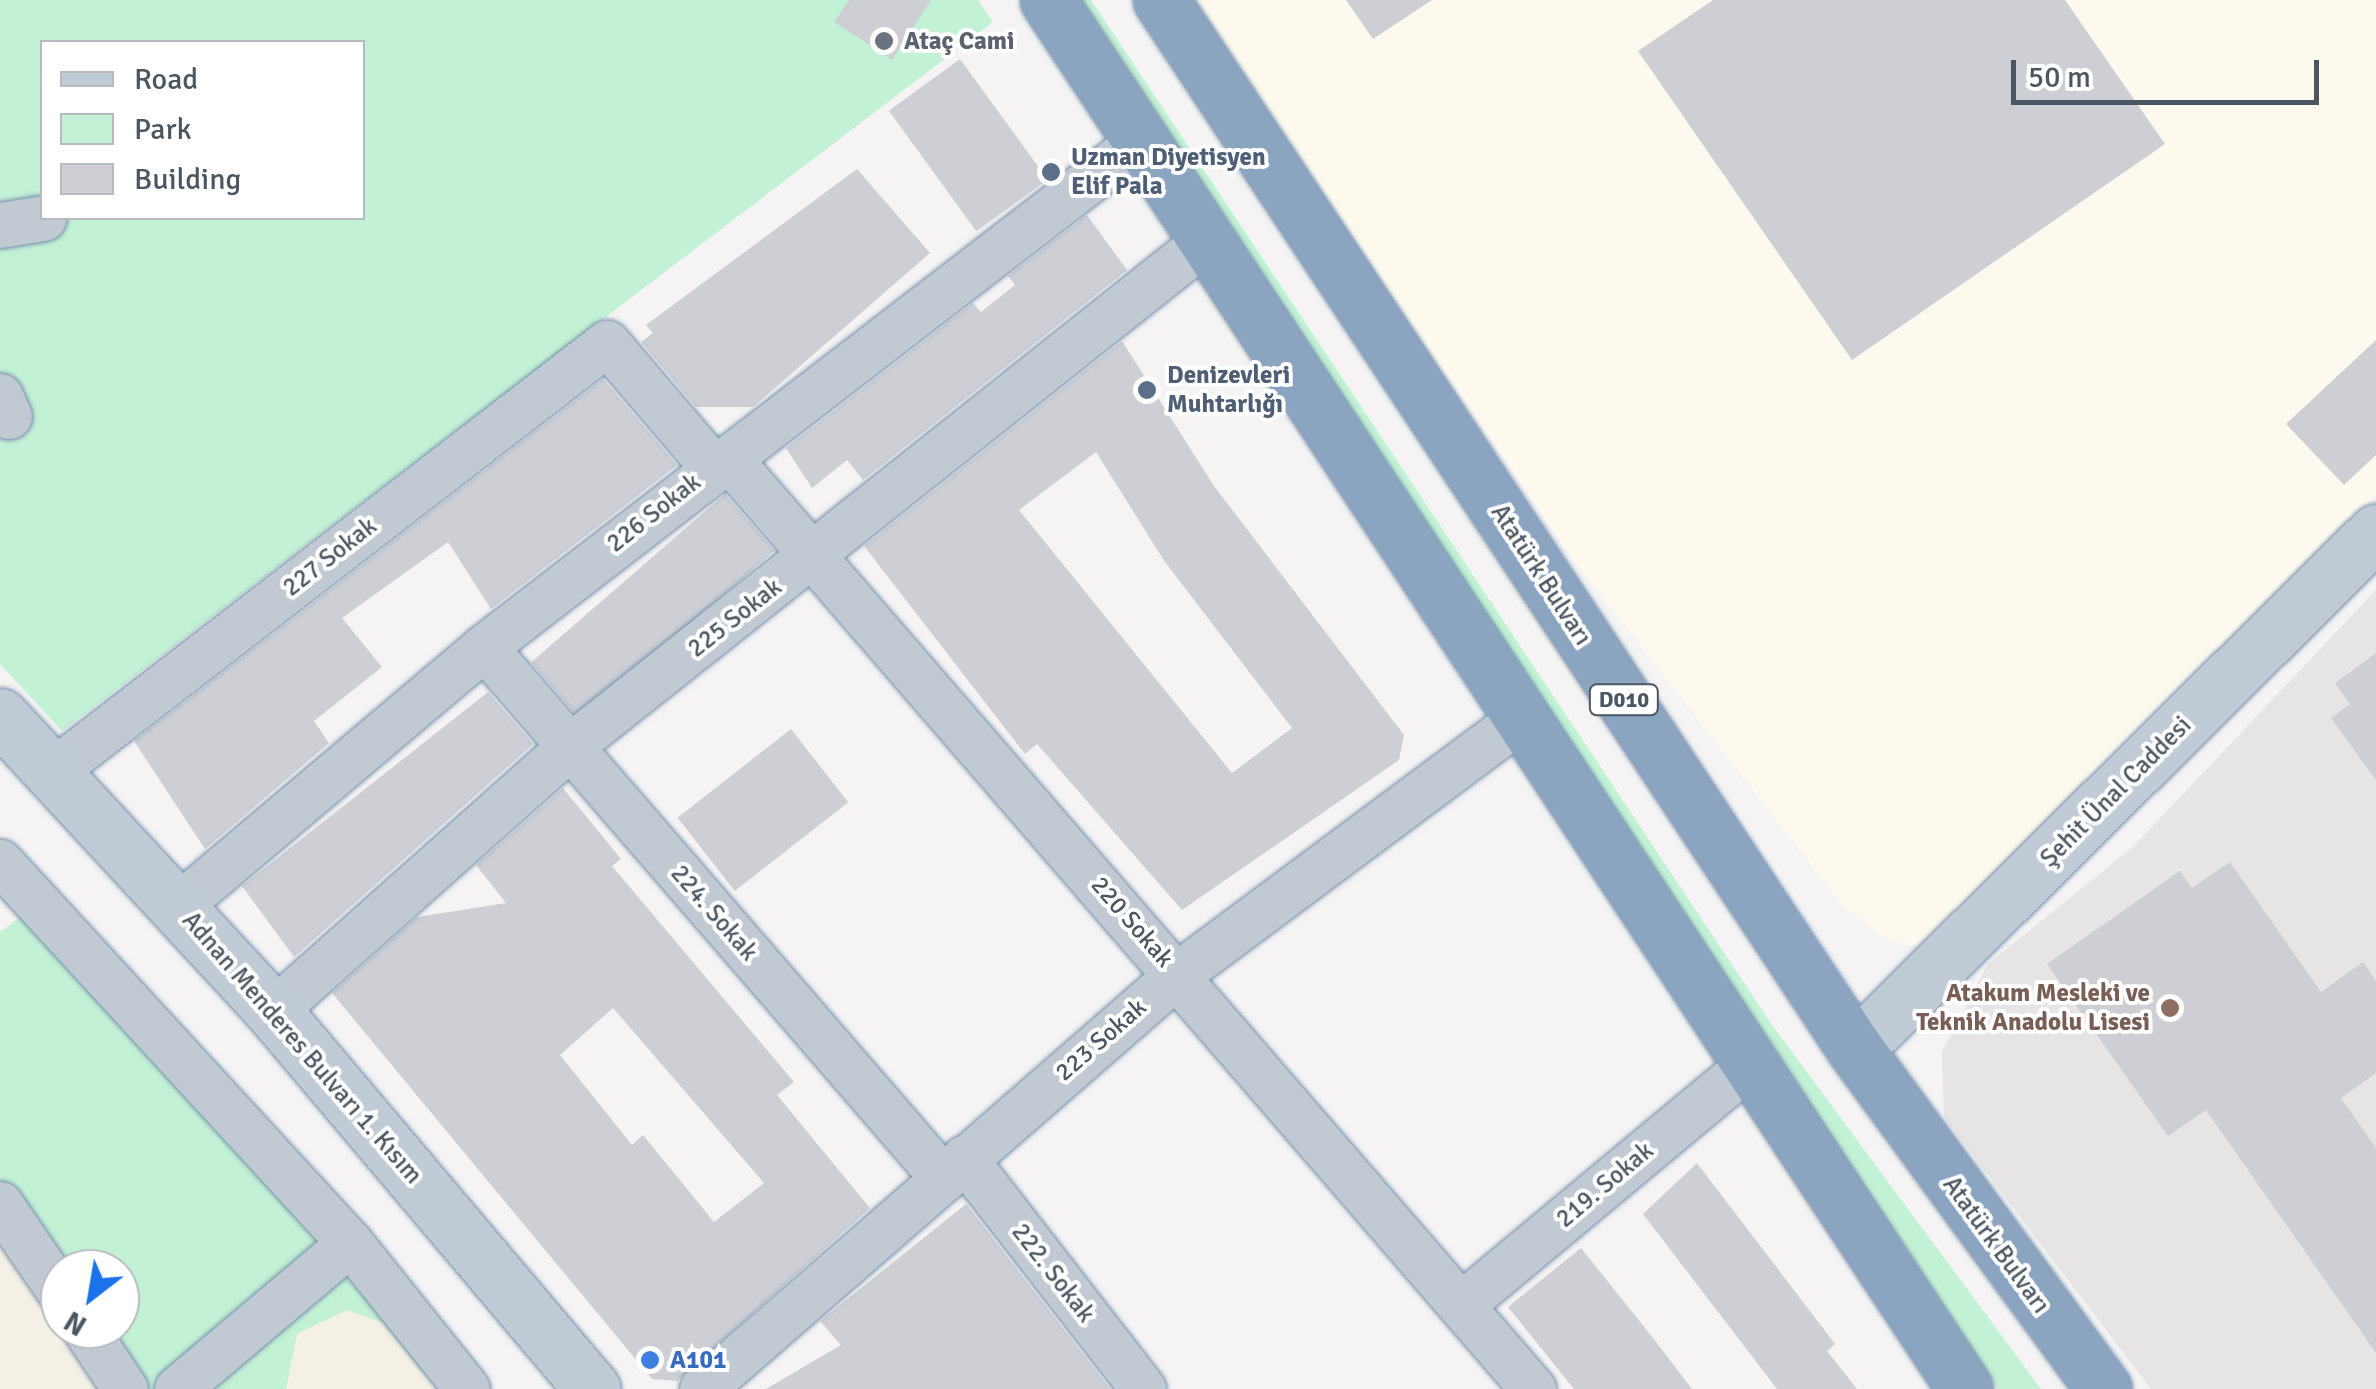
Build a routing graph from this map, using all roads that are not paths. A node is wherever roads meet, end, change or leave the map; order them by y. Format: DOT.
graph roads {
  1 [pos="1048,0"];
  2 [pos="1160,0"];
  3 [pos="1143,140"];
  4 [pos="40,218"];
  5 [pos="0,225"];
  6 [pos="1208,238"];
  7 [pos="607,342"];
  8 [pos="721,462"];
  9 [pos="2376,532"];
  10 [pos="814,556"];
  11 [pos="484,647"];
  12 [pos="0,716"];
  13 [pos="1522,718"];
  14 [pos="569,746"];
  15 [pos="53,771"];
  16 [pos="6,881"];
  17 [pos="179,904"];
  18 [pos="1178,974"];
  19 [pos="273,1012"];
  20 [pos="1854,1049"];
  21 [pos="1748,1066"];
  22 [pos="954,1169"];
  23 [pos="0,1204"];
  24 [pos="350,1243"];
  25 [pos="40,1263"];
  26 [pos="1462,1304"];
  27 [pos="98,1349"];
  28 [pos="191,1385"];
  29 [pos="125,1389"];
  30 [pos="466,1389"];
  31 [pos="592,1389"];
  32 [pos="702,1389"];
  33 [pos="1143,1389"];
  34 [pos="1533,1389"];
  35 [pos="1965,1389"];
  36 [pos="2104,1389"];
  1 -- 3 [label="highway"];
  2 -- 20 [label="highway, Atatürk Bulvarı / D010"];
  3 -- 6 [label="highway"];
  3 -- 8 [label="street, 226 Sokak"];
  4 -- 5 [label="street"];
  6 -- 10 [label="street, 225 Sokak"];
  6 -- 13 [label="highway"];
  7 -- 8 [label="street, 220 Sokak"];
  7 -- 15 [label="street, 227 Sokak"];
  8 -- 10 [label="street, 220 Sokak"];
  8 -- 11 [label="street, 226 Sokak"];
  9 -- 20 [label="main road, Şehit Ünal Caddesi"];
  10 -- 14 [label="street, 225 Sokak"];
  10 -- 18 [label="street, 220 Sokak"];
  11 -- 14 [label="street, 224. Sokak"];
  11 -- 17 [label="street, 226 Sokak"];
  12 -- 15 [label="main road, Adnan Menderes Bulvarı 1. Kısım"];
  13 -- 18 [label="street, 223 Sokak"];
  13 -- 21 [label="highway"];
  14 -- 19 [label="street, 225 Sokak"];
  14 -- 22 [label="street, 224. Sokak"];
  15 -- 17 [label="main road, Adnan Menderes Bulvarı 1. Kısım"];
  16 -- 24 [label="street"];
  17 -- 19 [label="main road, Adnan Menderes Bulvarı 1. Kısım"];
  18 -- 22 [label="street, 223 Sokak"];
  18 -- 26 [label="street, 220 Sokak"];
  19 -- 31 [label="main road, Adnan Menderes Bulvarı 1. Kısım"];
  20 -- 36 [label="highway, Atatürk Bulvarı / D010"];
  21 -- 26 [label="street, 219. Sokak"];
  21 -- 35 [label="highway"];
  22 -- 32 [label="street, 223 Sokak"];
  22 -- 33 [label="street, 222. Sokak"];
  23 -- 25 [label="street"];
  24 -- 28 [label="street"];
  24 -- 30 [label="street"];
  26 -- 34 [label="street, 220 Sokak"];
  27 -- 29 [label="street"];
}
